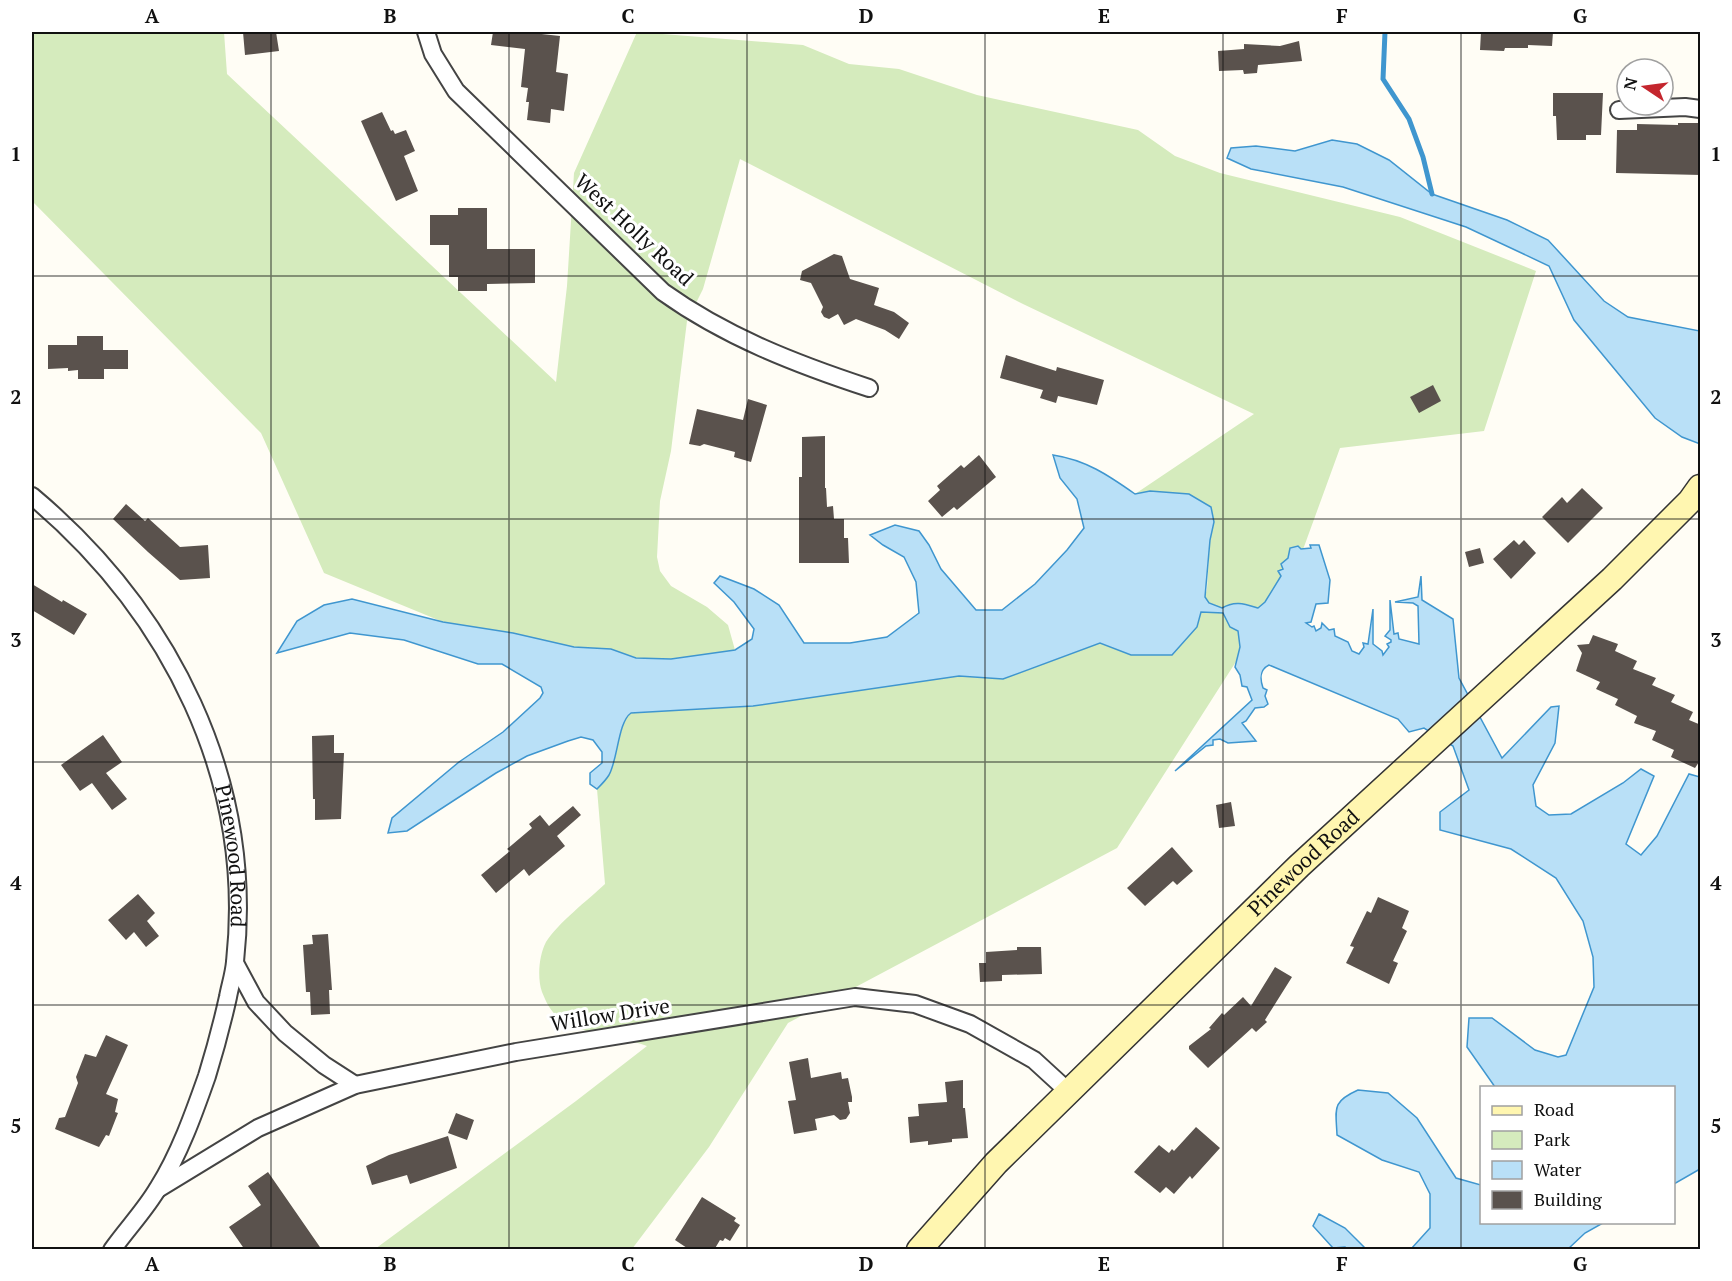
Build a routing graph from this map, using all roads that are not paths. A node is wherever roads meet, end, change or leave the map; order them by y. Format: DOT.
graph roads {
  1 [pos="426,32"];
  2 [pos="1675,107"];
  3 [pos="1701,109"];
  4 [pos="869,388"];
  5 [pos="1701,487"];
  6 [pos="32,496"];
  7 [pos="235,963"];
  8 [pos="355,1085"];
  9 [pos="1070,1093"];
  10 [pos="158,1189"];
  11 [pos="111,1250"];
  12 [pos="919,1250"];
  1 -- 4 [label="street, West Holly Road"];
  2 -- 3 [label="street"];
  5 -- 9 [label="street, Pinewood Road"];
  6 -- 7 [label="street, Pinewood Road"];
  7 -- 8 [label="street"];
  7 -- 10 [label="street, Pinewood Road"];
  8 -- 9 [label="street, Willow Drive"];
  8 -- 10 [label="street, Willow Drive"];
  9 -- 12 [label="street, Pinewood Road"];
  10 -- 11 [label="street, Pinewood Road"];
}
